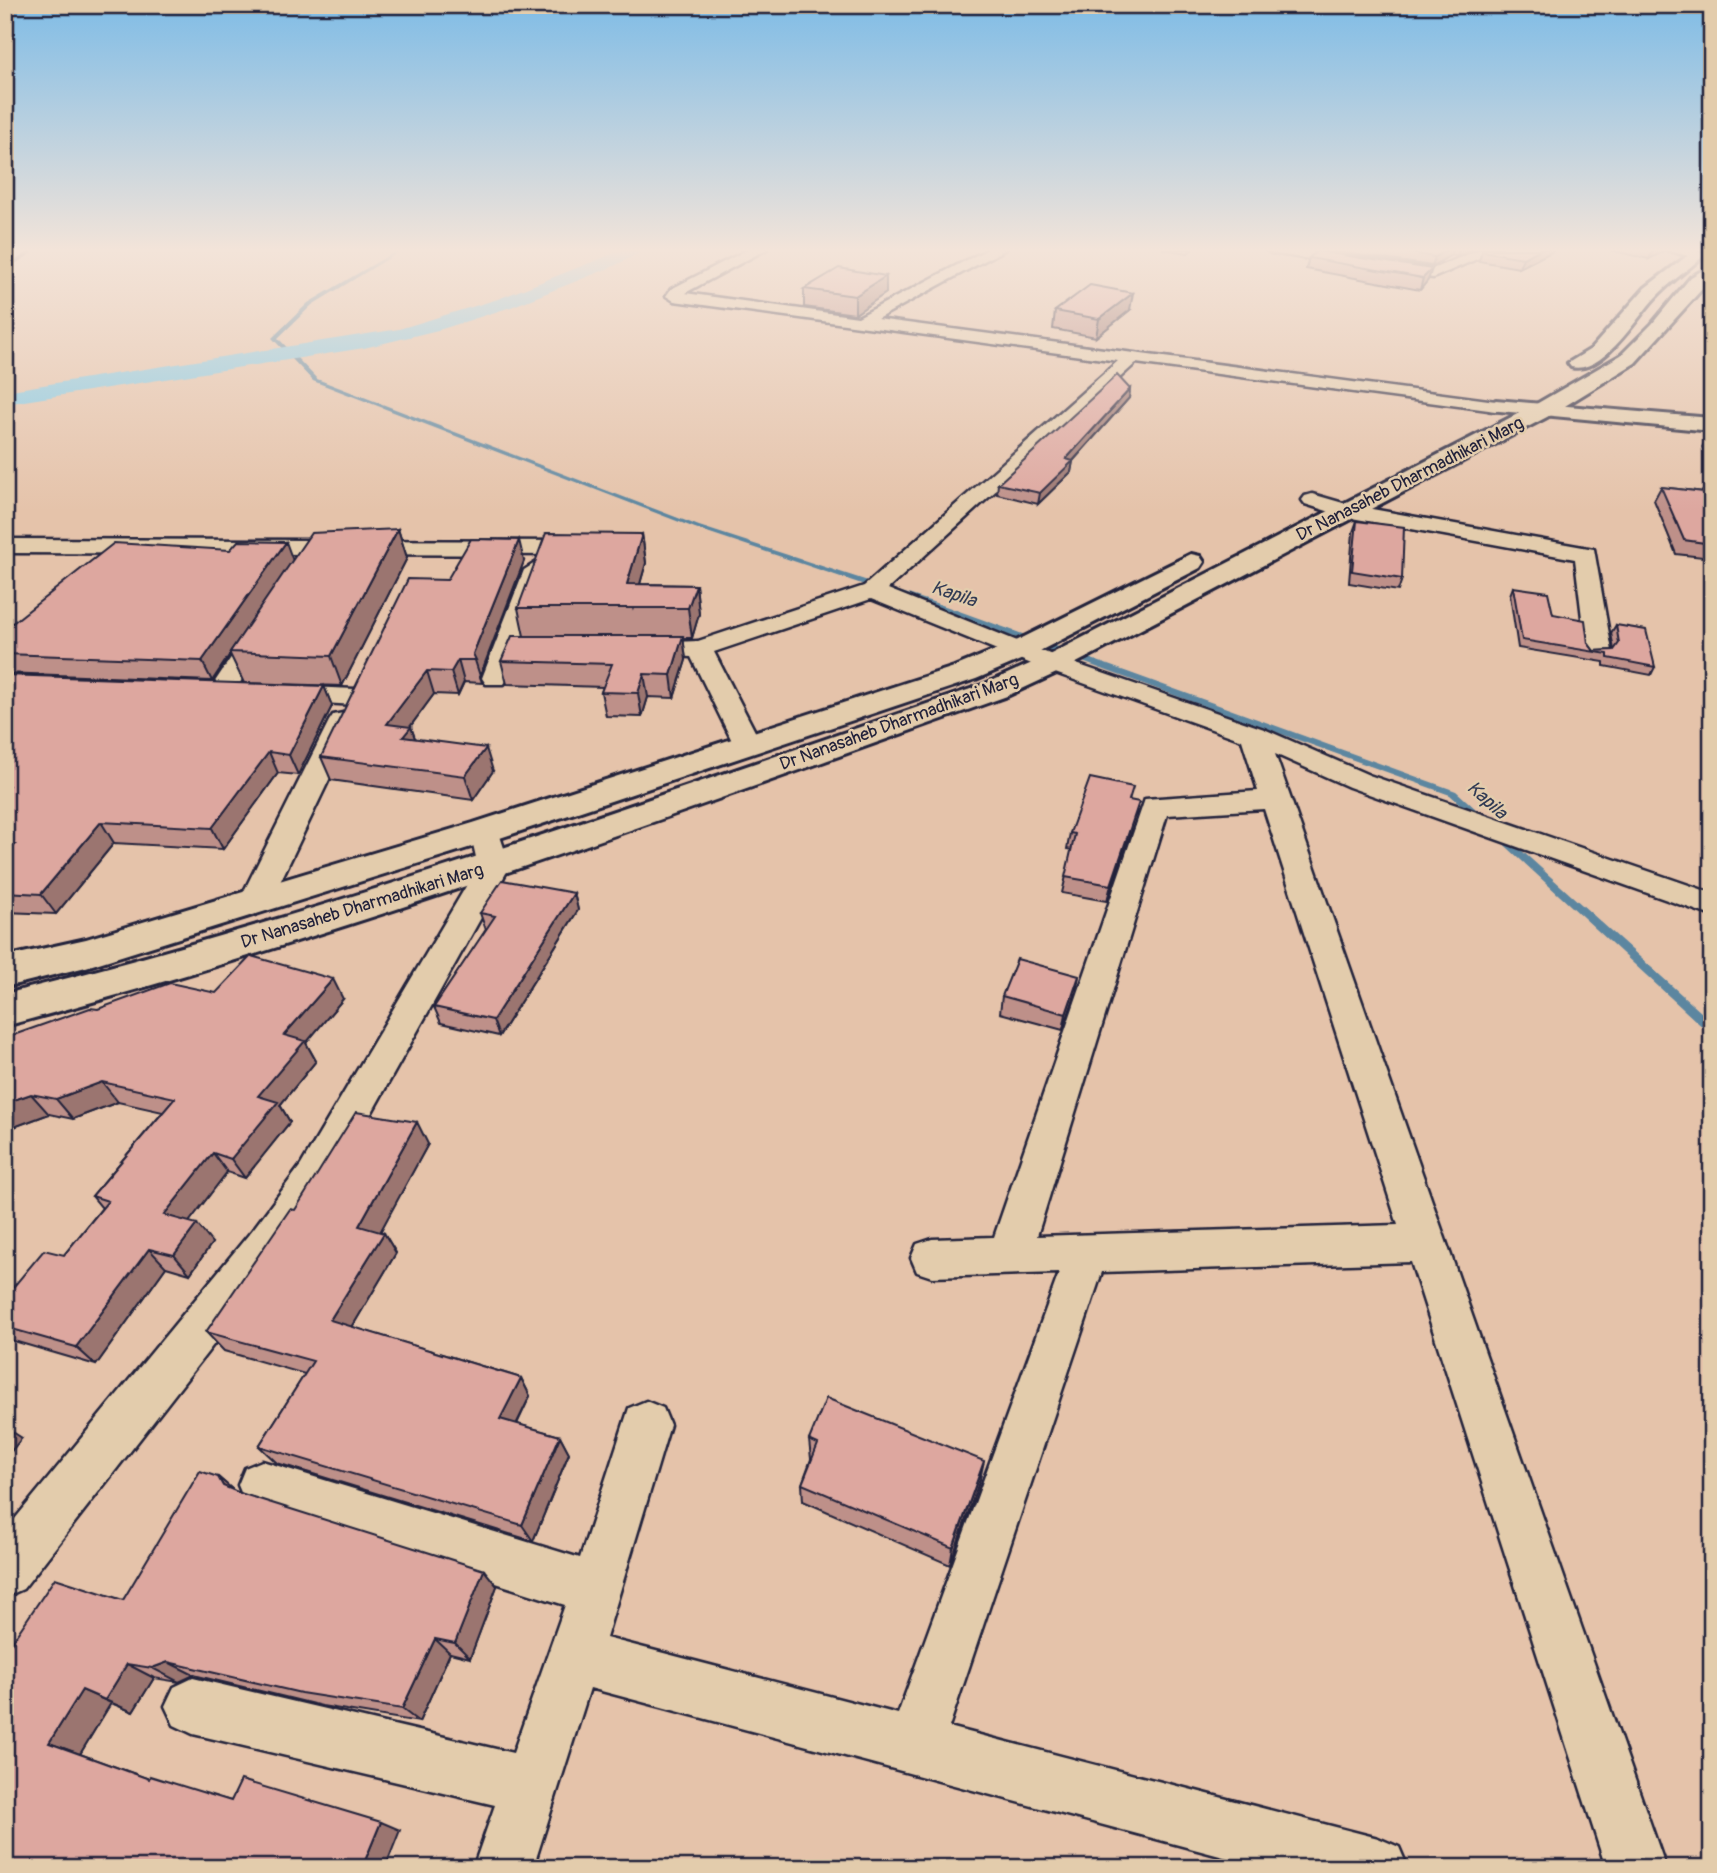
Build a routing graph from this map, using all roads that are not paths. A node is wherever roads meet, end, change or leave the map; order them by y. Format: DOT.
graph roads {
  1 [pos="969,336"];
  2 [pos="1612,336"];
  3 [pos="1651,336"];
  4 [pos="1132,358"];
  5 [pos="1496,406"];
  6 [pos="1539,412"];
  7 [pos="1712,425"];
  8 [pos="1312,500"];
  9 [pos="1346,512"];
  10 [pos="5,546"];
  11 [pos="125,547"];
  12 [pos="317,547"];
  13 [pos="425,548"];
  14 [pos="543,548"];
  15 [pos="606,549"];
  16 [pos="302,570"];
  17 [pos="92,573"];
  18 [pos="413,573"];
  19 [pos="872,591"];
  20 [pos="273,614"];
  21 [pos="505,649"];
  22 [pos="533,649"];
  23 [pos="616,649"];
  24 [pos="700,649"];
  25 [pos="1020,650"];
  26 [pos="1599,651"];
  27 [pos="1053,664"];
  28 [pos="366,672"];
  29 [pos="495,678"];
  30 [pos="194,691"];
  31 [pos="221,692"];
  32 [pos="355,697"];
  33 [pos="1254,735"];
  34 [pos="748,745"];
  35 [pos="1276,799"];
  36 [pos="490,848"];
  37 [pos="256,899"];
  38 [pos="1712,905"];
  39 [pos="5,972"];
  40 [pos="5,1010"];
  41 [pos="1426,1243"];
  42 [pos="1087,1254"];
  43 [pos="1009,1256"];
  44 [pos="932,1258"];
  45 [pos="646,1425"];
  46 [pos="262,1485"];
  47 [pos="5,1571"];
  48 [pos="596,1589"];
  49 [pos="572,1656"];
  50 [pos="193,1706"];
  51 [pos="914,1746"];
  52 [pos="530,1785"];
  53 [pos="503,1868"];
  54 [pos="1378,1868"];
  55 [pos="1636,1868"];
  1 -- 4 [label="street"];
  2 -- 5 [label="main road, Dr Nanasaheb Dharmadhikari Marg"];
  3 -- 6 [label="main road, Dr Nanasaheb Dharmadhikari Marg"];
  4 -- 5 [label="street"];
  4 -- 19 [label="street"];
  5 -- 6 [label="main road"];
  5 -- 8 [label="main road, Dr Nanasaheb Dharmadhikari Marg"];
  6 -- 7 [label="main road"];
  6 -- 9 [label="main road, Dr Nanasaheb Dharmadhikari Marg"];
  8 -- 9 [label="street"];
  8 -- 25 [label="main road, Dr Nanasaheb Dharmadhikari Marg"];
  9 -- 26 [label="street"];
  9 -- 27 [label="main road, Dr Nanasaheb Dharmadhikari Marg"];
  10 -- 11 [label="street"];
  11 -- 12 [label="street"];
  11 -- 17 [label="street"];
  12 -- 13 [label="street"];
  12 -- 16 [label="street"];
  13 -- 14 [label="street"];
  13 -- 18 [label="street"];
  14 -- 15 [label="street"];
  14 -- 21 [label="street"];
  19 -- 24 [label="street"];
  19 -- 25 [label="street"];
  20 -- 31 [label="street"];
  21 -- 22 [label="street"];
  21 -- 29 [label="street"];
  23 -- 24 [label="street"];
  24 -- 34 [label="street"];
  25 -- 27 [label="street"];
  25 -- 34 [label="main road, Dr Nanasaheb Dharmadhikari Marg"];
  27 -- 33 [label="street"];
  27 -- 36 [label="main road, Dr Nanasaheb Dharmadhikari Marg"];
  28 -- 32 [label="street"];
  30 -- 31 [label="street"];
  31 -- 32 [label="street"];
  32 -- 37 [label="street"];
  33 -- 35 [label="street"];
  33 -- 38 [label="street"];
  34 -- 36 [label="main road, Dr Nanasaheb Dharmadhikari Marg"];
  35 -- 41 [label="street"];
  35 -- 43 [label="street"];
  36 -- 37 [label="main road, Dr Nanasaheb Dharmadhikari Marg"];
  36 -- 40 [label="main road, Dr Nanasaheb Dharmadhikari Marg"];
  36 -- 47 [label="street"];
  37 -- 39 [label="main road, Dr Nanasaheb Dharmadhikari Marg"];
  41 -- 42 [label="street"];
  41 -- 55 [label="street"];
  42 -- 43 [label="street"];
  42 -- 51 [label="street"];
  43 -- 44 [label="street"];
  45 -- 48 [label="street"];
  46 -- 48 [label="street"];
  48 -- 49 [label="street"];
  49 -- 51 [label="street"];
  49 -- 52 [label="street"];
  50 -- 52 [label="street"];
  51 -- 54 [label="street"];
  52 -- 53 [label="street"];
}
